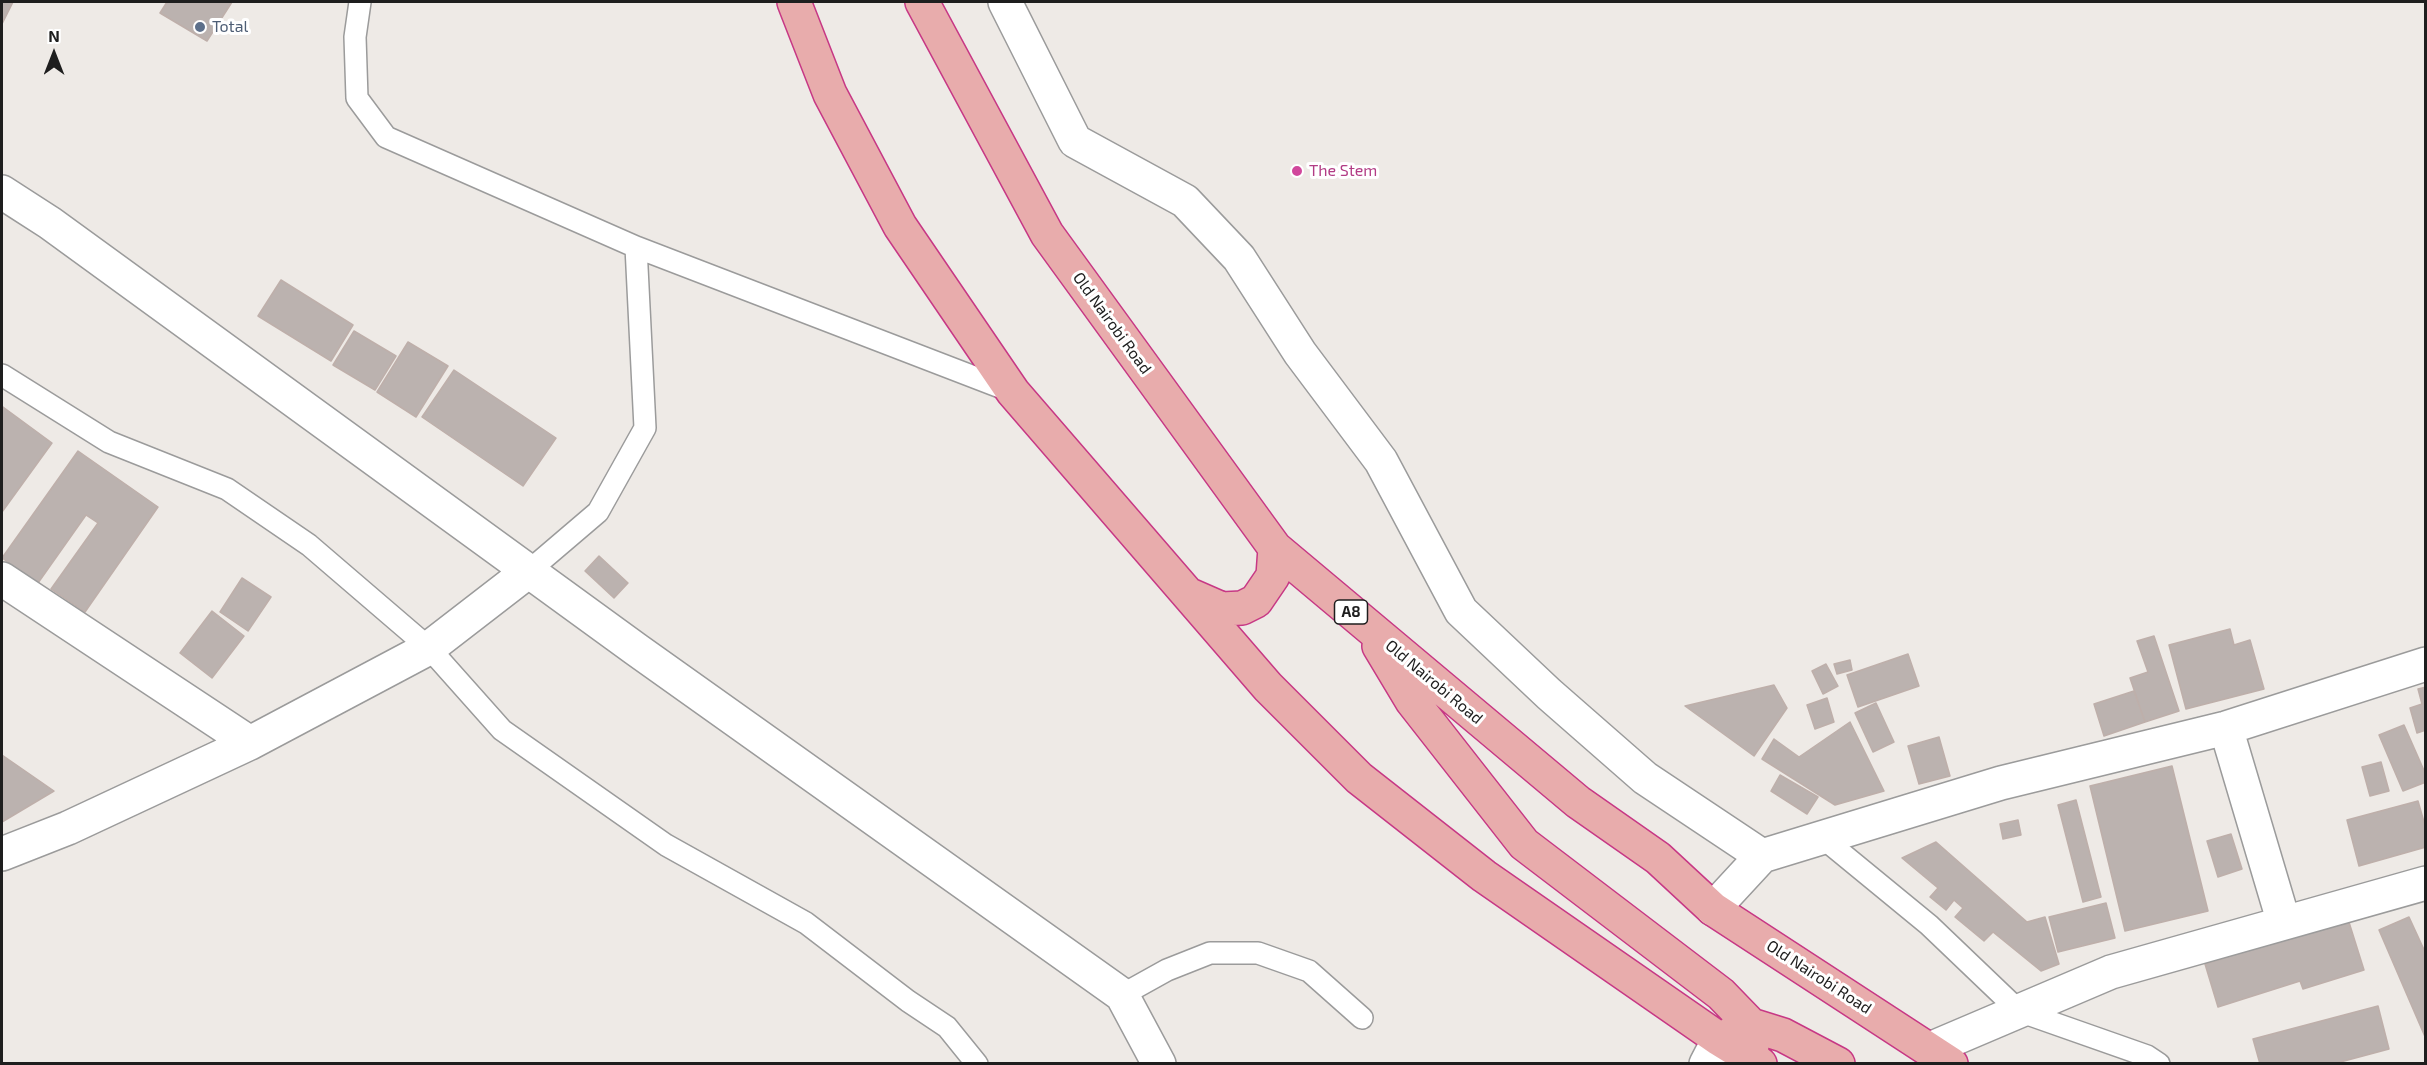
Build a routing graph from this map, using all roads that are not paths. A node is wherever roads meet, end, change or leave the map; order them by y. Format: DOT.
graph roads {
  1 [pos="360,2"];
  2 [pos="795,2"];
  3 [pos="922,2"];
  4 [pos="1005,2"];
  5 [pos="2,192"];
  6 [pos="636,247"];
  7 [pos="2,375"];
  8 [pos="1013,392"];
  9 [pos="1275,548"];
  10 [pos="530,570"];
  11 [pos="2,579"];
  12 [pos="1190,595"];
  13 [pos="1365,624"];
  14 [pos="429,648"];
  15 [pos="2426,664"];
  16 [pos="2226,728"];
  17 [pos="250,743"];
  18 [pos="1823,838"];
  19 [pos="2,854"];
  20 [pos="1762,856"];
  21 [pos="2426,883"];
  22 [pos="1713,909"];
  23 [pos="2284,923"];
  24 [pos="1122,995"];
  25 [pos="2019,1011"];
  26 [pos="1362,1018"];
  27 [pos="1751,1025"];
  28 [pos="1713,1051"];
  29 [pos="1940,1056"];
  30 [pos="1753,1062"];
  31 [pos="977,1064"];
  32 [pos="1159,1064"];
  33 [pos="1838,1064"];
  34 [pos="2159,1064"];
  1 -- 6 [label="lane"];
  2 -- 8 [label="highway"];
  3 -- 9 [label="highway, Old Nairobi Road / A8"];
  4 -- 20 [label="street"];
  5 -- 10 [label="street"];
  6 -- 8 [label="lane"];
  6 -- 10 [label="lane"];
  7 -- 14 [label="lane"];
  8 -- 12 [label="highway"];
  9 -- 12 [label="highway"];
  9 -- 13 [label="highway, Old Nairobi Road / A8"];
  10 -- 14 [label="street"];
  10 -- 24 [label="street"];
  11 -- 17 [label="street"];
  12 -- 28 [label="highway"];
  13 -- 22 [label="highway, Old Nairobi Road / A8"];
  13 -- 27 [label="highway"];
  14 -- 17 [label="street"];
  14 -- 31 [label="lane"];
  15 -- 16 [label="street"];
  16 -- 18 [label="street"];
  16 -- 23 [label="street"];
  17 -- 19 [label="street"];
  18 -- 20 [label="street"];
  18 -- 25 [label="lane"];
  20 -- 22 [label="street"];
  21 -- 23 [label="street"];
  22 -- 29 [label="highway, Old Nairobi Road / A8"];
  23 -- 25 [label="street"];
  24 -- 26 [label="lane"];
  24 -- 32 [label="street"];
  25 -- 29 [label="street"];
  25 -- 34 [label="lane"];
  27 -- 28 [label="highway"];
  27 -- 30 [label="highway"];
  27 -- 33 [label="highway"];
  28 -- 30 [label="highway"];
}
